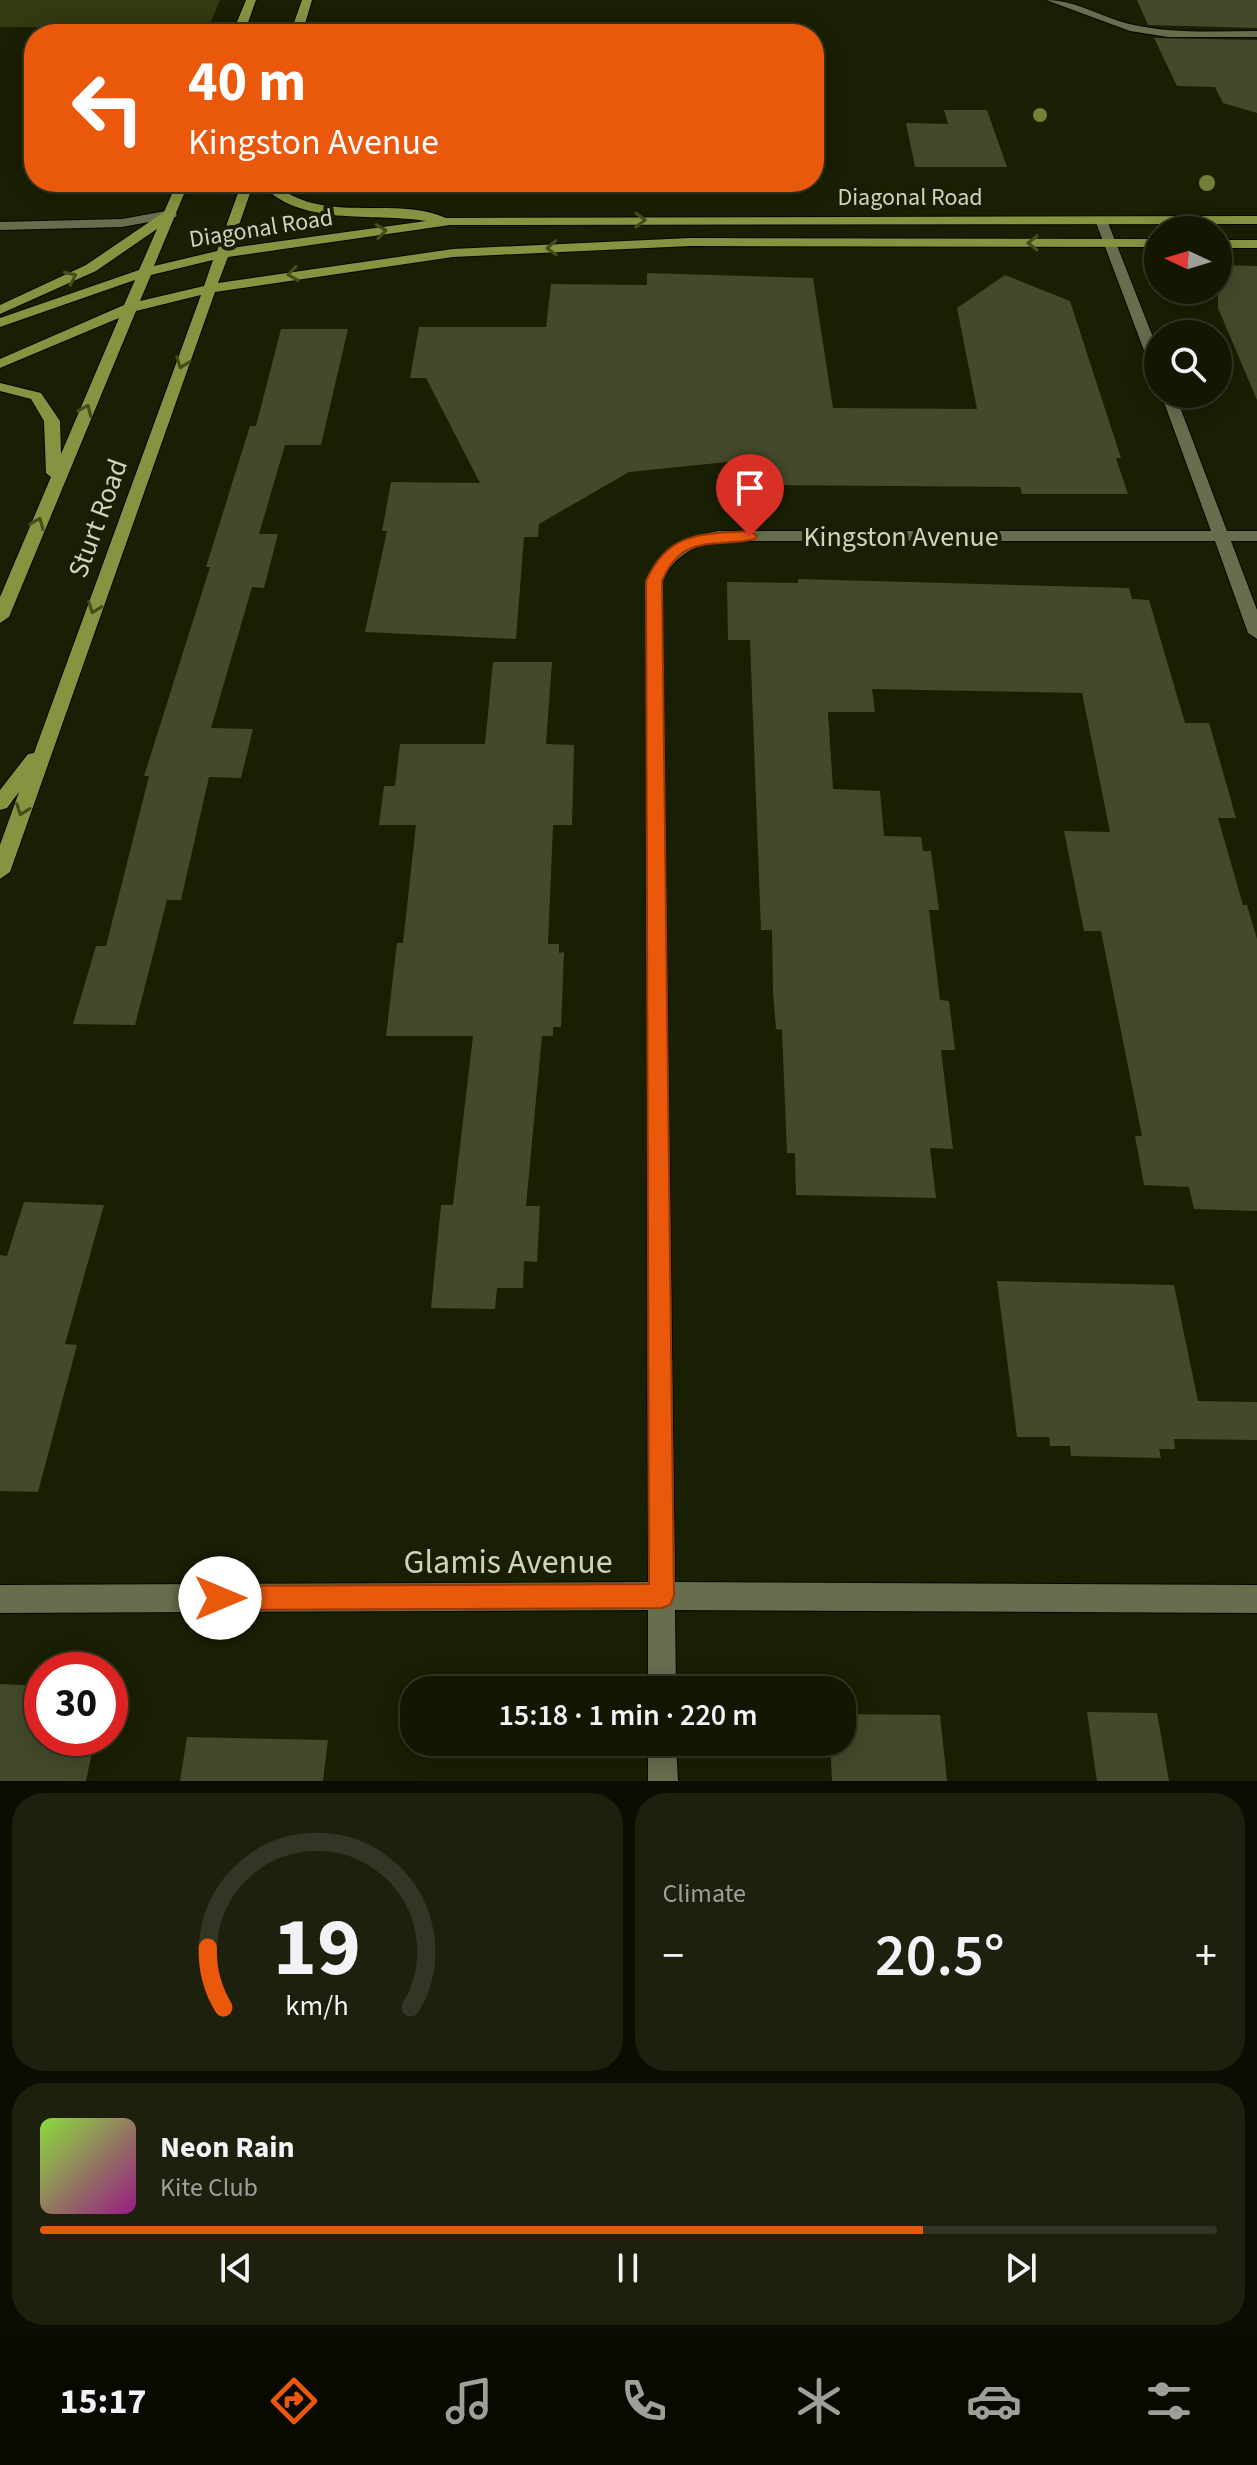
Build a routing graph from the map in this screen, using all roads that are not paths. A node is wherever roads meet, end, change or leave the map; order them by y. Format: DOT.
graph roads {
  1 [pos="251,0"];
  2 [pos="307,0"];
  3 [pos="1051,0"];
  4 [pos="242,24"];
  5 [pos="299,24"];
  6 [pos="1257,34"];
  7 [pos="179,192"];
  8 [pos="244,192"];
  9 [pos="272,192"];
  10 [pos="171,214"];
  11 [pos="1101,220"];
  12 [pos="1257,220"];
  13 [pos="450,221"];
  14 [pos="0,226"];
  15 [pos="1111,243"];
  16 [pos="1144,243"];
  17 [pos="1232,244"];
  18 [pos="1257,244"];
  19 [pos="220,254"];
  20 [pos="146,272"];
  21 [pos="207,289"];
  22 [pos="130,308"];
  23 [pos="0,310"];
  24 [pos="0,323"];
  25 [pos="1144,331"];
  26 [pos="0,364"];
  27 [pos="0,387"];
  28 [pos="1173,408"];
  29 [pos="55,481"];
  30 [pos="1221,536"];
  31 [pos="1257,536"];
  32 [pos="0,617"];
  33 [pos="1257,633"];
  34 [pos="45,747"];
  35 [pos="0,803"];
  36 [pos="0,872"];
  37 [pos="661,1596"];
  38 [pos="0,1599"];
  39 [pos="1257,1599"];
  40 [pos="662,1676"];
  41 [pos="662,1756"];
  42 [pos="663,1781"];
  1 -- 4 [label="main road"];
  2 -- 5 [label="main road"];
  3 -- 6 [label="street"];
  7 -- 10 [label="main road, Sturt Road"];
  8 -- 19 [label="main road, Sturt Road"];
  9 -- 13 [label="main road"];
  10 -- 14 [label="street"];
  10 -- 20 [label="main road, Sturt Road"];
  23 -- 10 [label="main road, one-way"];
  11 -- 12 [label="main road, Diagonal Road"];
  13 -- 11 [label="main road, Diagonal Road, one-way"];
  11 -- 15 [label="street"];
  19 -- 13 [label="main road, Diagonal Road, one-way"];
  15 -- 16 [label="main road, Diagonal Road"];
  15 -- 21 [label="main road, Diagonal Road, one-way"];
  15 -- 25 [label="street"];
  17 -- 18 [label="main road"];
  19 -- 20 [label="main road, Diagonal Road"];
  19 -- 21 [label="main road, Sturt Road"];
  20 -- 22 [label="main road, Sturt Road"];
  20 -- 24 [label="main road, Diagonal Road"];
  21 -- 22 [label="main road, Diagonal Road"];
  21 -- 34 [label="main road, Sturt Road, one-way"];
  22 -- 26 [label="main road, Diagonal Road"];
  29 -- 22 [label="main road, Sturt Road, one-way"];
  27 -- 29 [label="main road"];
  28 -- 30 [label="street"];
  32 -- 29 [label="main road, Sturt Road, one-way"];
  30 -- 31 [label="street, Kingston Avenue"];
  30 -- 33 [label="street"];
  30 -- 37 [label="street, Kingston Avenue"];
  34 -- 35 [label="main road"];
  34 -- 36 [label="main road, Sturt Road, one-way"];
  37 -- 38 [label="street, Glamis Avenue"];
  37 -- 39 [label="street, Glamis Avenue"];
  37 -- 40 [label="street, Kingston Avenue"];
  41 -- 42 [label="street"];
}
